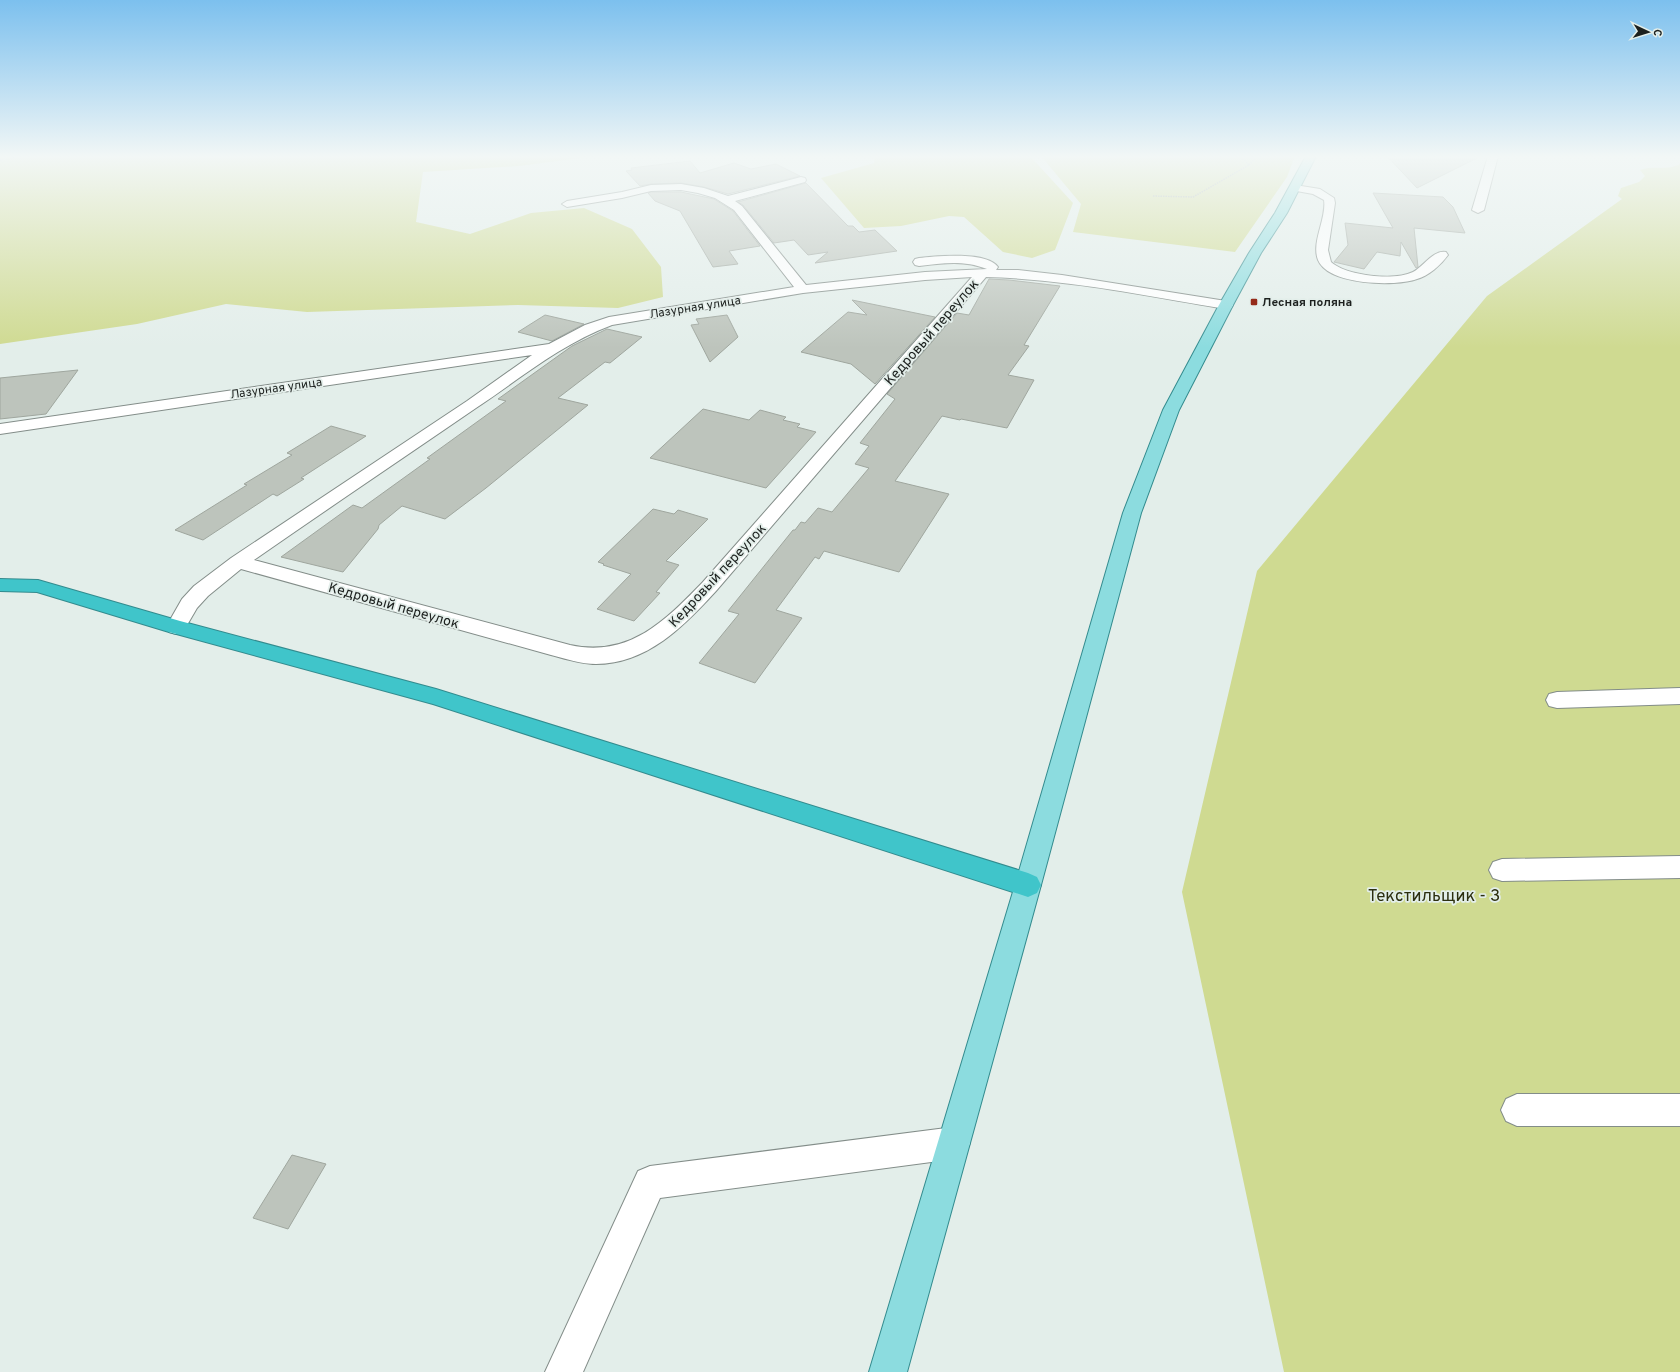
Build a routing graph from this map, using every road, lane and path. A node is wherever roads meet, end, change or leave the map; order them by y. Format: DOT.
graph roads {
  1 [pos="748,220"];
  2 [pos="1275,220"];
  3 [pos="1327,220"];
  4 [pos="1442,255"];
  5 [pos="919,262"];
  6 [pos="1002,272"];
  7 [pos="983,273"];
  8 [pos="803,289"];
  9 [pos="1226,305"];
  10 [pos="552,348"];
  11 [pos="0,429"];
  12 [pos="238,562"];
  13 [pos="0,585"];
  14 [pos="176,627"];
  15 [pos="1680,696"];
  16 [pos="1557,700"];
  17 [pos="1680,867"];
  18 [pos="1502,870"];
  19 [pos="1028,885"];
  20 [pos="1517,1110"];
  21 [pos="1680,1110"];
  22 [pos="954,1143"];
  23 [pos="564,1372"];
  24 [pos="888,1372"];
  1 -- 8 [label="street"];
  2 -- 9 [label="main road"];
  3 -- 4 [label="street"];
  5 -- 6 [label="street"];
  6 -- 7 [label="street, Лазурная улица"];
  6 -- 9 [label="street"];
  7 -- 8 [label="street, Лазурная улица"];
  7 -- 12 [label="street, Кедровый переулок"];
  8 -- 10 [label="street, Лазурная улица"];
  9 -- 19 [label="main road"];
  10 -- 11 [label="street, Лазурная улица"];
  10 -- 12 [label="street"];
  12 -- 14 [label="street"];
  13 -- 14 [label="highway"];
  14 -- 19 [label="highway"];
  15 -- 16 [label="street"];
  17 -- 18 [label="street"];
  19 -- 22 [label="main road"];
  20 -- 21 [label="street"];
  22 -- 23 [label="street"];
  22 -- 24 [label="main road"];
}
